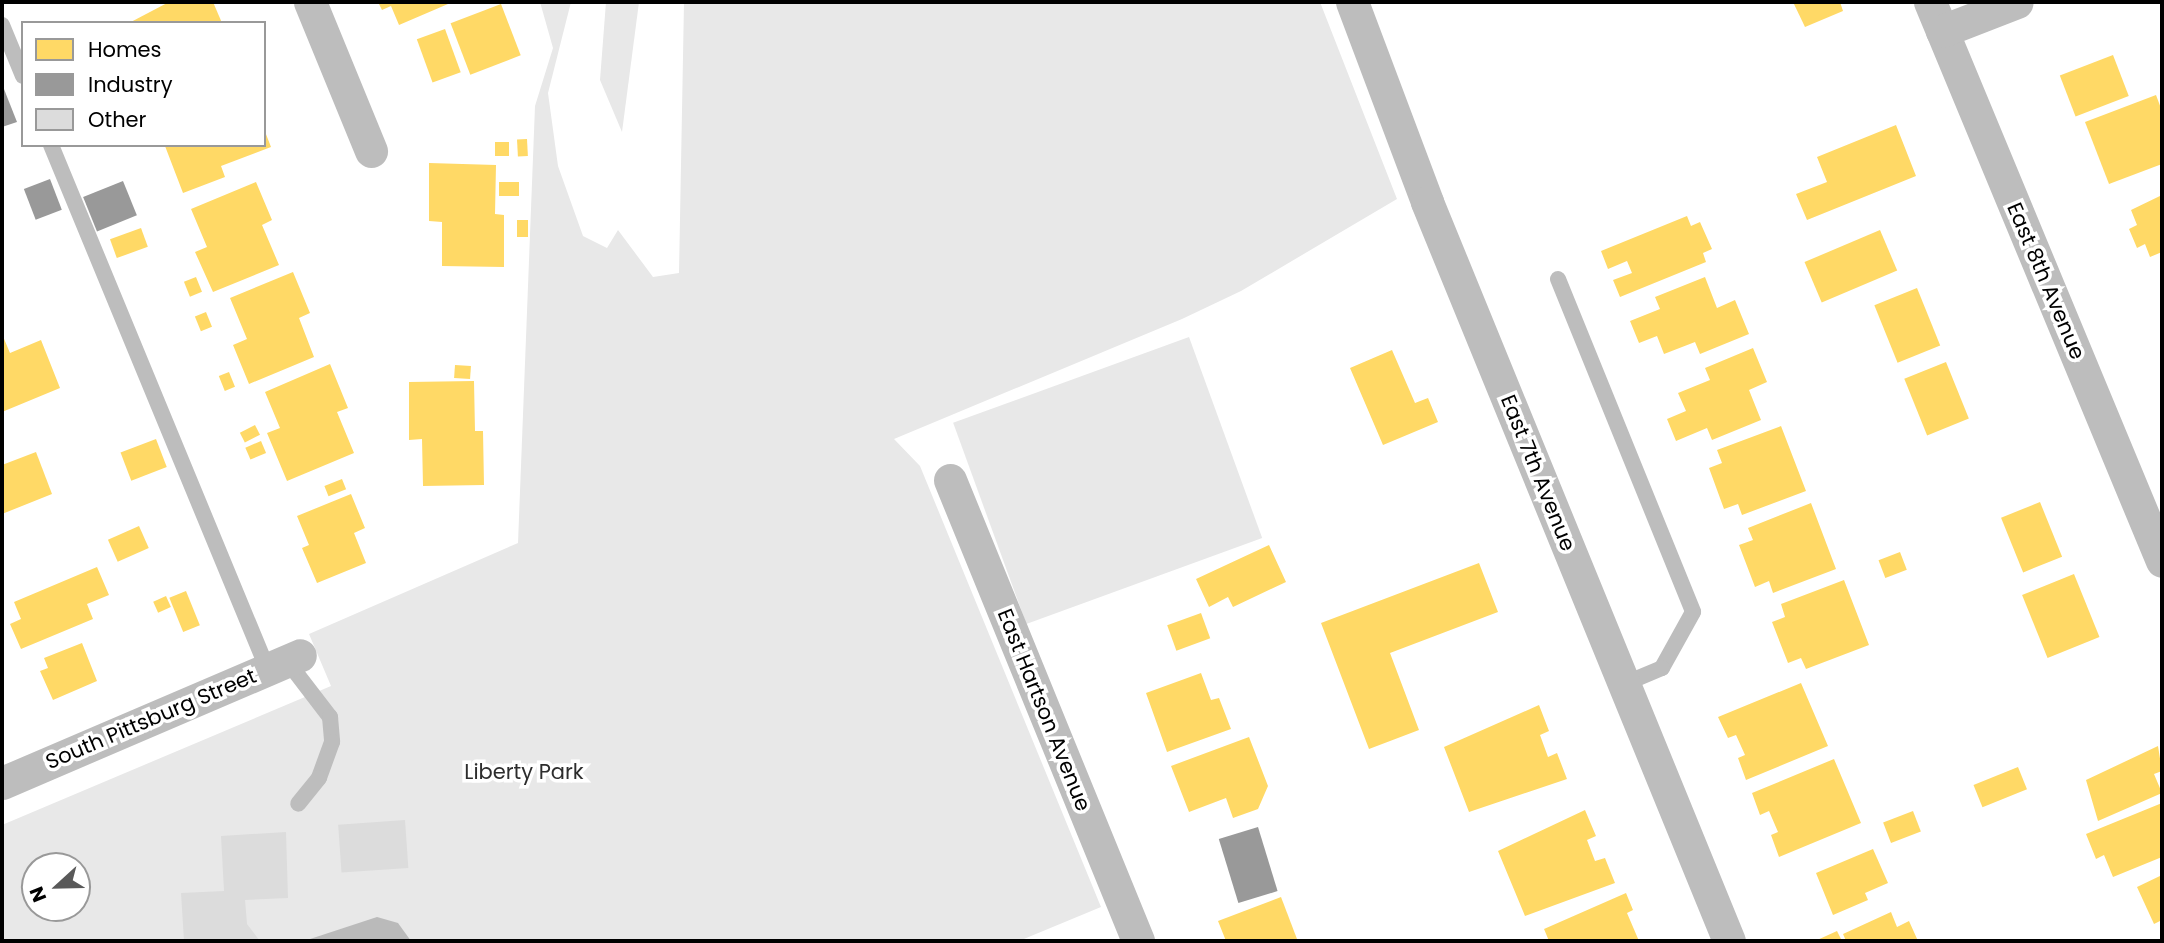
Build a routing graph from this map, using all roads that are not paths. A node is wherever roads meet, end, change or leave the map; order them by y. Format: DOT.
graph roads {
  1 [pos="310,2"];
  2 [pos="1352,2"];
  3 [pos="2017,2"];
  4 [pos="1936,16"];
  5 [pos="2,25"];
  6 [pos="21,71"];
  7 [pos="52,147"];
  8 [pos="371,150"];
  9 [pos="1558,279"];
  10 [pos="950,480"];
  11 [pos="2162,561"];
  12 [pos="285,661"];
  13 [pos="1624,684"];
  14 [pos="2,783"];
  15 [pos="298,804"];
  16 [pos="1138,941"];
  17 [pos="1729,941"];
  1 -- 8 [label="street"];
  2 -- 13 [label="street, East 7th Avenue"];
  3 -- 4 [label="street"];
  4 -- 11 [label="street, East 8th Avenue"];
  5 -- 6 [label="lane"];
  7 -- 12 [label="lane"];
  9 -- 13 [label="lane"];
  10 -- 16 [label="street, East Hartson Avenue"];
  12 -- 14 [label="street, South Pittsburg Street"];
  12 -- 15 [label="lane"];
  13 -- 17 [label="street, East 7th Avenue"];
}
